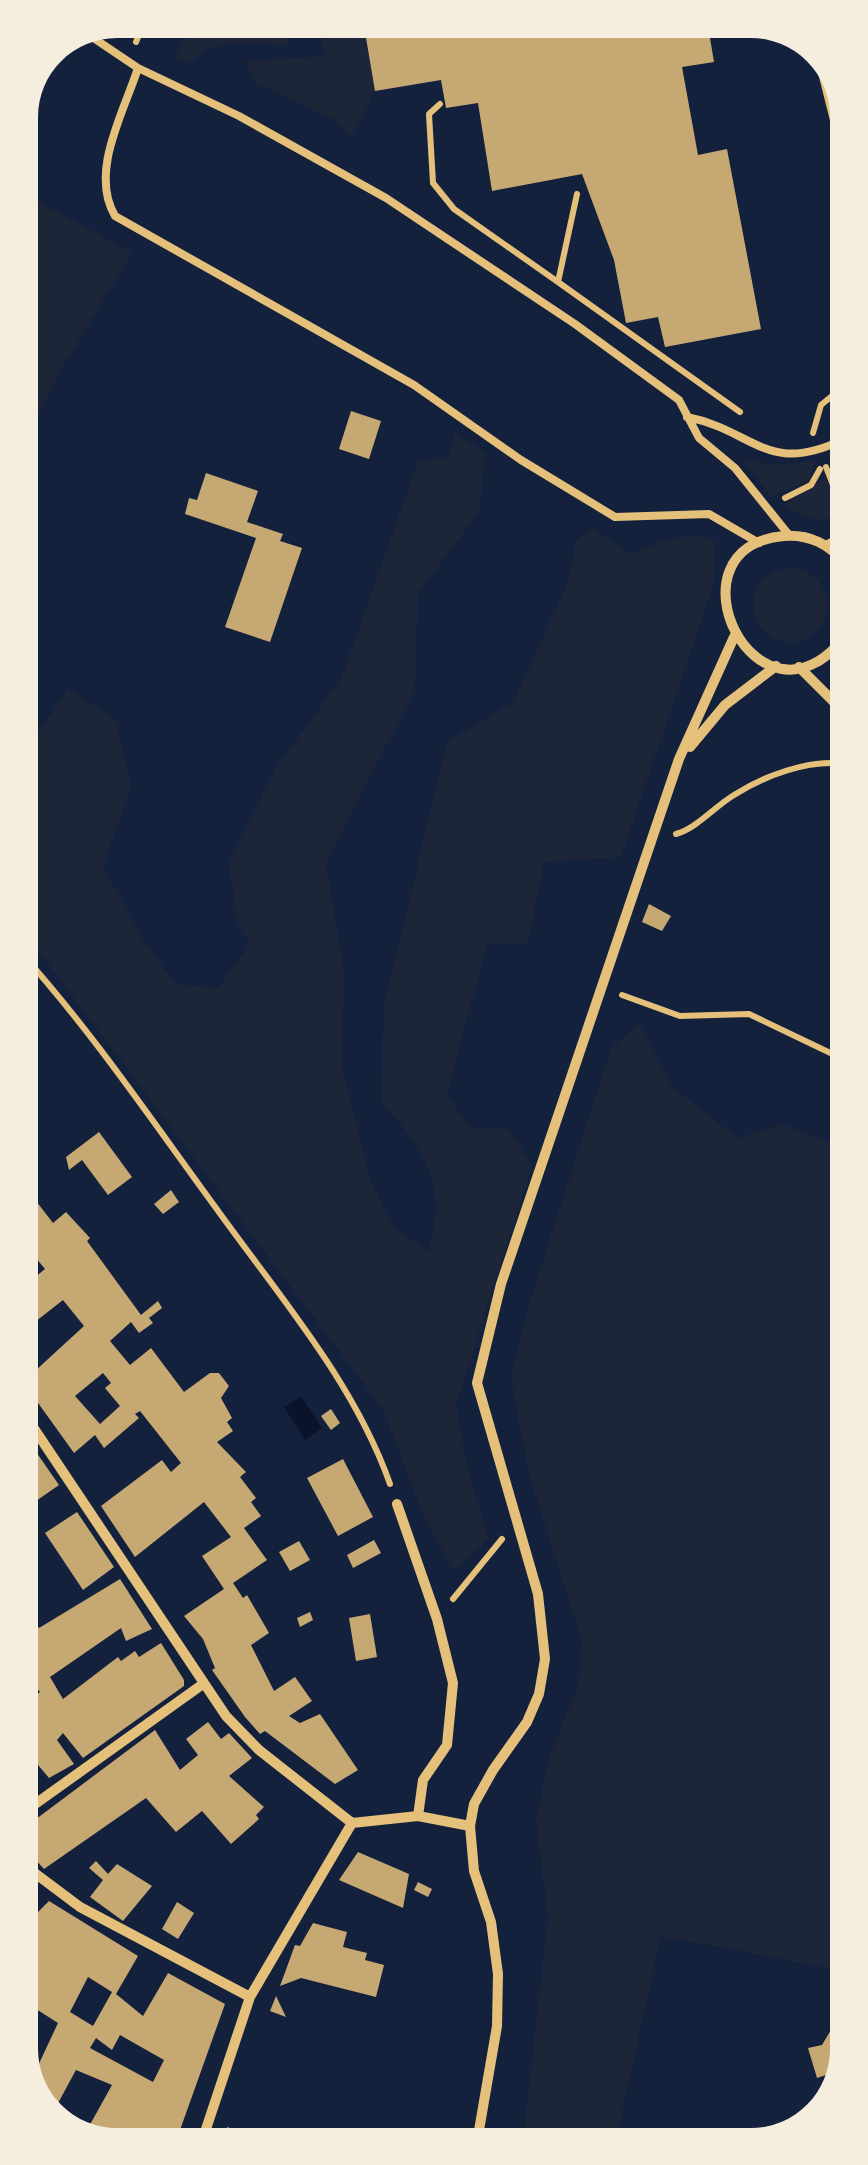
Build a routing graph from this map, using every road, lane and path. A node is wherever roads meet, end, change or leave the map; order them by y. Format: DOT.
graph roads {
  1 [pos="98,40"];
  2 [pos="138,68"];
  3 [pos="440,104"];
  4 [pos="576,194"];
  5 [pos="558,282"];
  6 [pos="831,397"];
  7 [pos="747,416"];
  8 [pos="688,417"];
  9 [pos="812,430"];
  10 [pos="831,443"];
  11 [pos="822,463"];
  12 [pos="831,475"];
  13 [pos="789,535"];
  14 [pos="759,542"];
  15 [pos="831,543"];
  16 [pos="826,546"];
  17 [pos="831,551"];
  18 [pos="734,637"];
  19 [pos="831,650"];
  20 [pos="776,666"];
  21 [pos="799,667"];
  22 [pos="831,699"];
  23 [pos="679,759"];
  24 [pos="831,763"];
  25 [pos="655,830"];
  26 [pos="38,972"];
  27 [pos="602,987"];
  28 [pos="831,1053"];
  29 [pos="38,1435"];
  30 [pos="397,1504"];
  31 [pos="518,1519"];
  32 [pos="438,1618"];
  33 [pos="203,1684"];
  34 [pos="38,1802"];
  35 [pos="418,1816"];
  36 [pos="352,1823"];
  37 [pos="470,1826"];
  38 [pos="38,1876"];
  39 [pos="250,1997"];
  40 [pos="208,2127"];
  41 [pos="479,2128"];
  1 -- 2 [label="lane"];
  2 -- 8 [label="lane"];
  2 -- 14 [label="lane"];
  3 -- 5 [label="path"];
  4 -- 5 [label="path"];
  5 -- 7 [label="path"];
  6 -- 9 [label="path"];
  8 -- 10 [label="lane"];
  8 -- 13 [label="lane"];
  11 -- 12 [label="path"];
  13 -- 14 [label="street"];
  13 -- 16 [label="street"];
  14 -- 18 [label="street"];
  15 -- 16 [label="street"];
  16 -- 17 [label="street"];
  18 -- 20 [label="street"];
  18 -- 23 [label="street"];
  19 -- 21 [label="street"];
  20 -- 21 [label="street"];
  20 -- 23 [label="street"];
  21 -- 22 [label="street"];
  23 -- 25 [label="street"];
  24 -- 25 [label="path"];
  25 -- 27 [label="street"];
  26 -- 30 [label="path"];
  27 -- 28 [label="path"];
  27 -- 31 [label="street"];
  29 -- 33 [label="street"];
  30 -- 32 [label="street"];
  31 -- 32 [label="path"];
  31 -- 37 [label="street"];
  32 -- 35 [label="street"];
  33 -- 34 [label="street"];
  33 -- 36 [label="street"];
  35 -- 36 [label="street"];
  35 -- 37 [label="street"];
  36 -- 39 [label="street"];
  37 -- 41 [label="street"];
  38 -- 39 [label="street"];
  39 -- 40 [label="street"];
}
